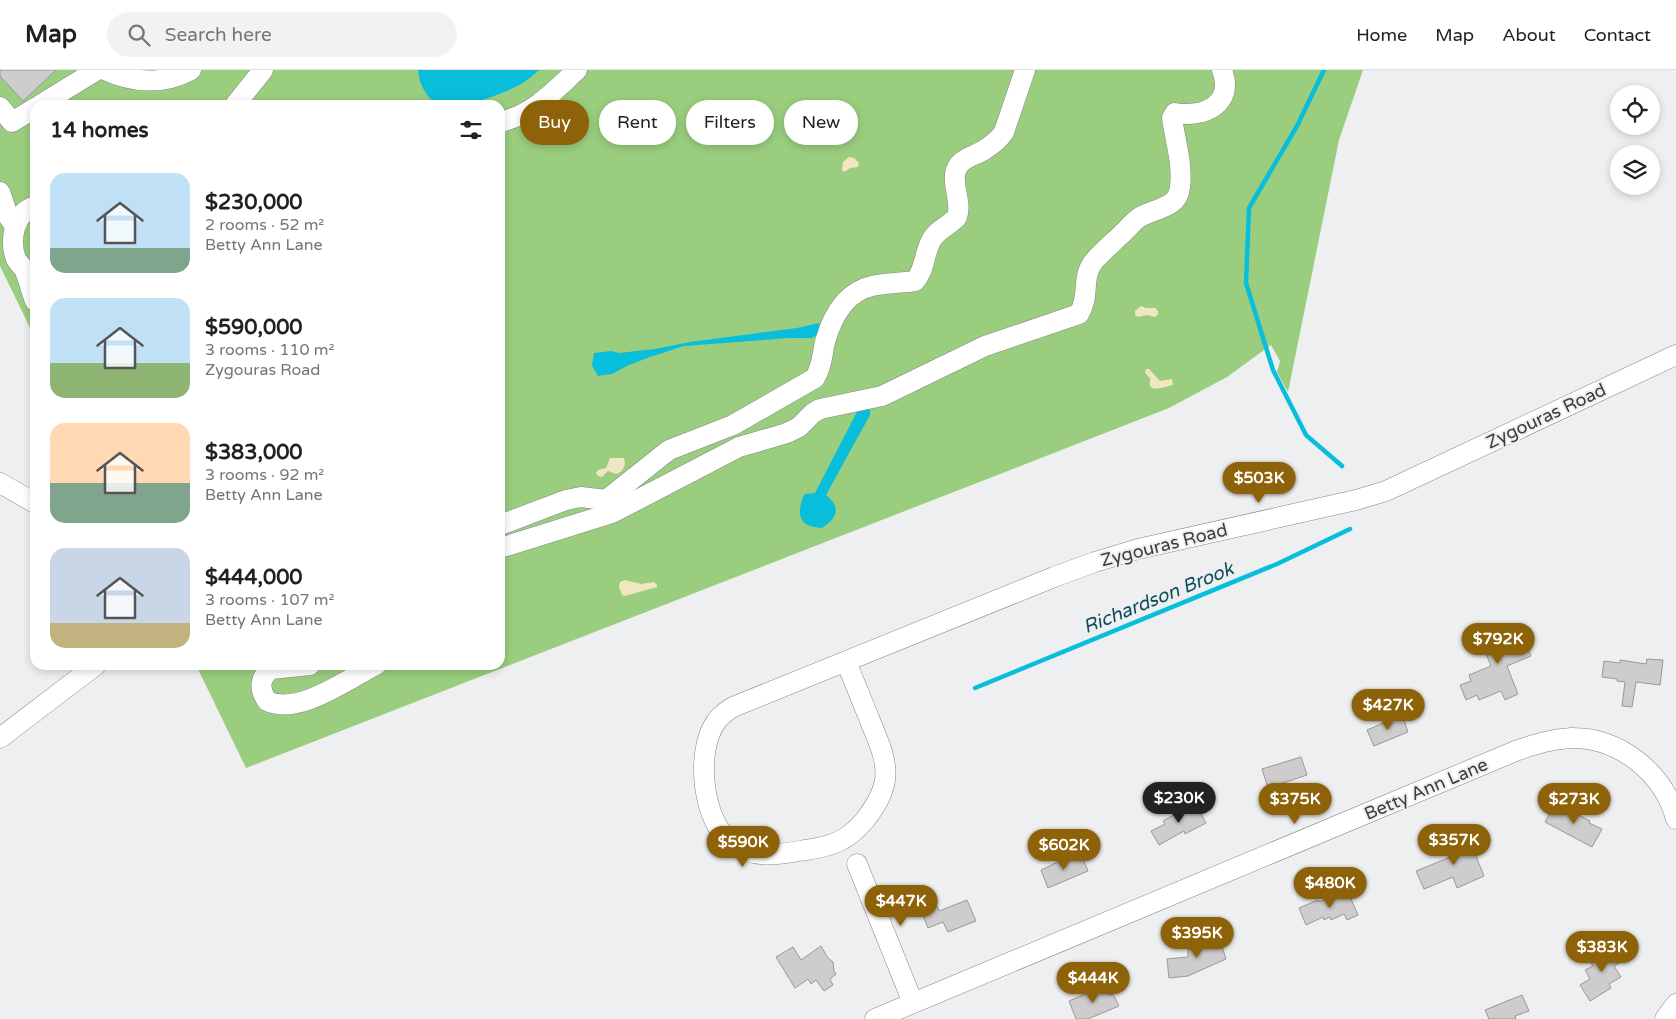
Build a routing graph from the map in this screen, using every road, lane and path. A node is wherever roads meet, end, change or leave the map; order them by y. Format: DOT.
graph roads {
  1 [pos="97,70"];
  2 [pos="105,70"];
  3 [pos="191,70"];
  4 [pos="263,70"];
  5 [pos="576,70"];
  6 [pos="1026,70"];
  7 [pos="1222,70"];
  8 [pos="48,100"];
  9 [pos="239,100"];
  10 [pos="0,107"];
  11 [pos="30,111"];
  12 [pos="505,120"];
  13 [pos="0,192"];
  14 [pos="30,210"];
  15 [pos="15,226"];
  16 [pos="30,285"];
  17 [pos="1676,355"];
  18 [pos="0,483"];
  19 [pos="30,500"];
  20 [pos="505,523"];
  21 [pos="505,546"];
  22 [pos="846,662"];
  23 [pos="89,670"];
  24 [pos="268,670"];
  25 [pos="366,670"];
  26 [pos="0,738"];
  27 [pos="1676,819"];
  28 [pos="857,864"];
  29 [pos="913,1003"];
  30 [pos="1676,1004"];
  31 [pos="875,1019"];
  32 [pos="1665,1019"];
  1 -- 8 [label="street"];
  2 -- 3 [label="street"];
  4 -- 9 [label="street"];
  5 -- 12 [label="street"];
  6 -- 20 [label="street"];
  7 -- 21 [label="street"];
  10 -- 11 [label="street"];
  13 -- 15 [label="street"];
  14 -- 15 [label="street"];
  15 -- 16 [label="street"];
  17 -- 22 [label="street, Zygouras Road"];
  18 -- 19 [label="street"];
  22 -- 22 [label="street, Zygouras Road"];
  23 -- 26 [label="street"];
  24 -- 25 [label="street"];
  27 -- 29 [label="street, Betty Ann Lane"];
  28 -- 29 [label="street"];
  29 -- 31 [label="street, Betty Ann Lane"];
  30 -- 32 [label="street"];
}
